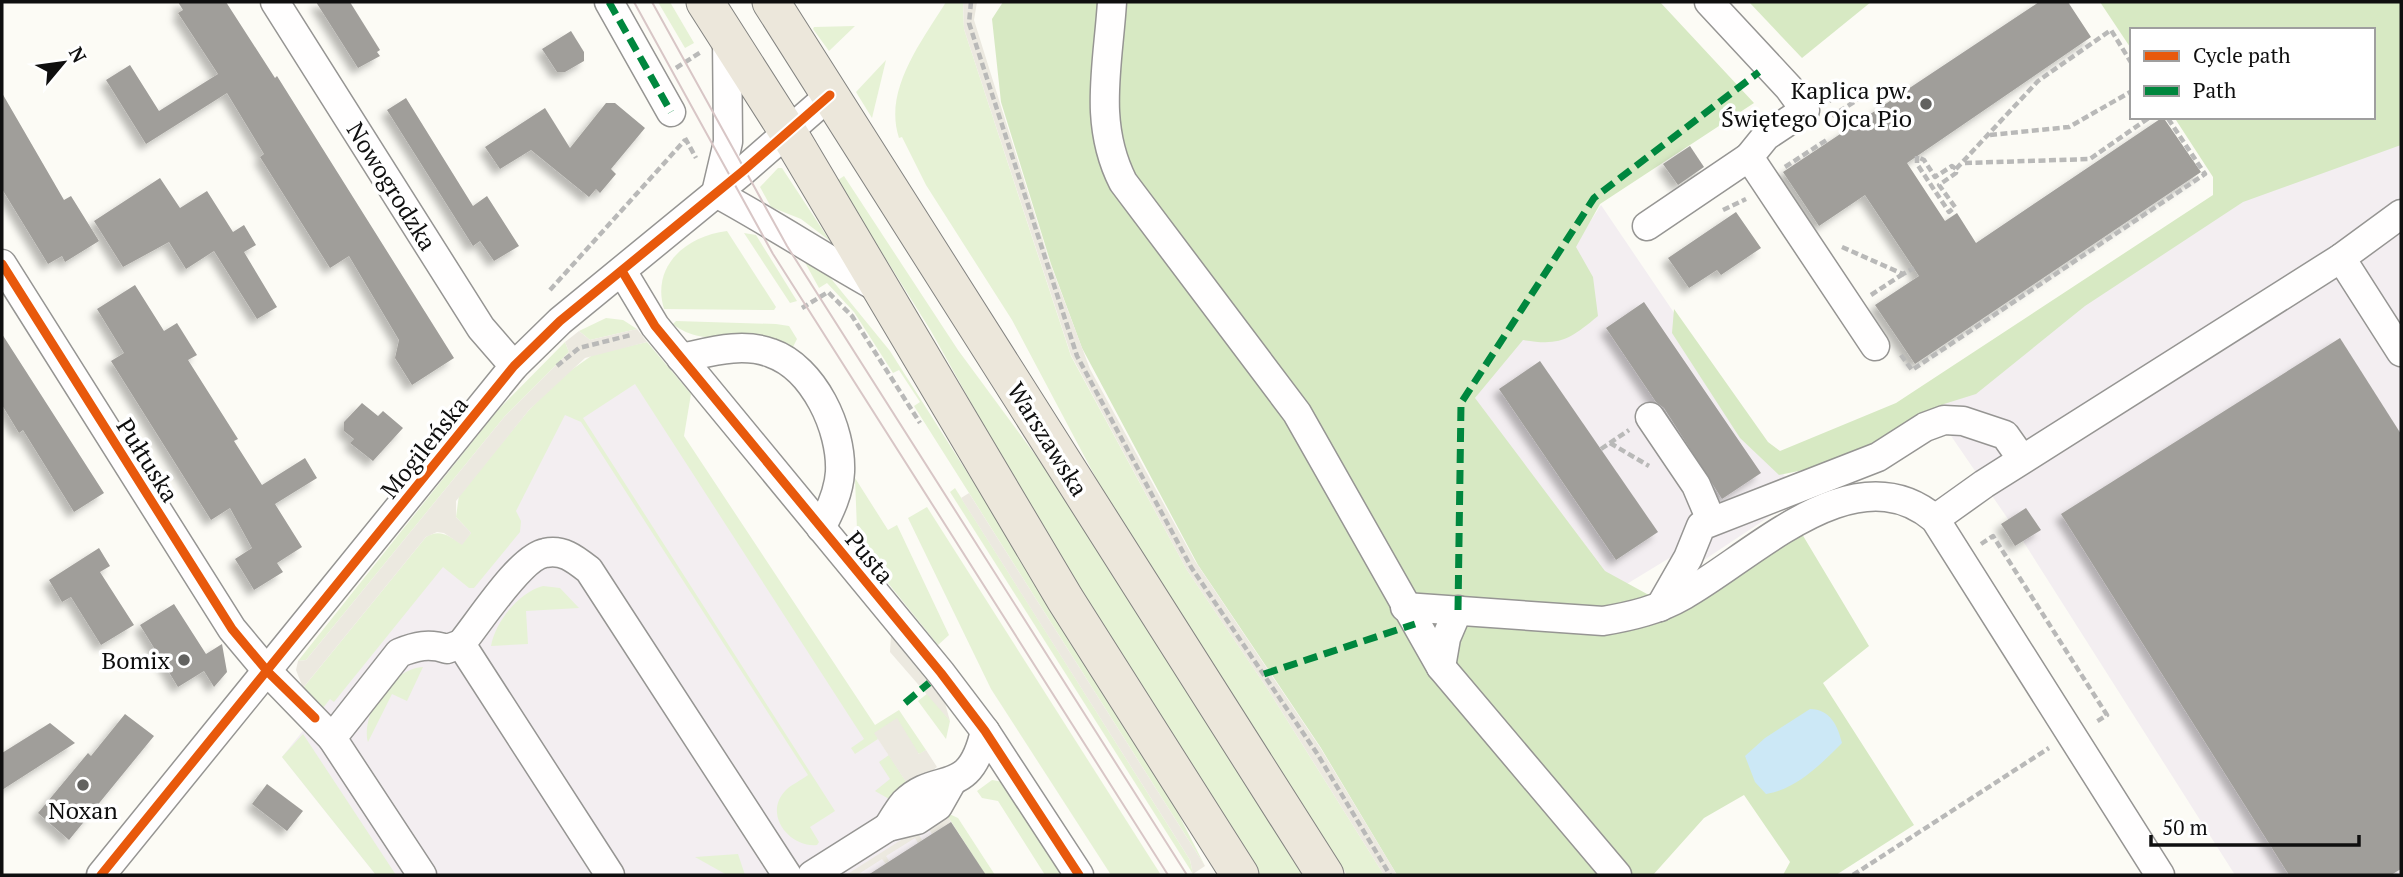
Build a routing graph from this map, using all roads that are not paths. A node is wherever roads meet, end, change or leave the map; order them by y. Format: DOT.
graph roads {
  1 [pos="275,2"];
  2 [pos="609,2"];
  3 [pos="705,2"];
  4 [pos="771,2"];
  5 [pos="1112,2"];
  6 [pos="1709,2"];
  7 [pos="726,36"];
  8 [pos="830,95"];
  9 [pos="671,112"];
  10 [pos="788,132"];
  11 [pos="1749,157"];
  12 [pos="716,193"];
  13 [pos="2401,214"];
  14 [pos="1647,226"];
  15 [pos="2342,258"];
  16 [pos="2,264"];
  17 [pos="622,271"];
  18 [pos="882,290"];
  19 [pos="1875,346"];
  20 [pos="2401,352"];
  21 [pos="681,358"];
  22 [pos="514,366"];
  23 [pos="1650,417"];
  24 [pos="2022,459"];
  25 [pos="1935,519"];
  26 [pos="1711,520"];
  27 [pos="821,528"];
  28 [pos="1405,607"];
  29 [pos="1660,607"];
  30 [pos="1458,610"];
  31 [pos="461,645"];
  32 [pos="1441,667"];
  33 [pos="268,672"];
  34 [pos="323,728"];
  35 [pos="985,730"];
  36 [pos="101,875"];
  37 [pos="422,875"];
  38 [pos="610,875"];
  39 [pos="787,875"];
  40 [pos="812,875"];
  41 [pos="1079,875"];
  42 [pos="1240,875"];
  43 [pos="1325,875"];
  44 [pos="1617,875"];
  45 [pos="2160,875"];
  1 -- 22 [label="street, Nowogrodzka"];
  2 -- 9 [label="street"];
  3 -- 7 [label="main road"];
  4 -- 8 [label="main road, Warszawska"];
  5 -- 28 [label="street"];
  6 -- 11 [label="street"];
  7 -- 10 [label="main road"];
  7 -- 12 [label="street"];
  8 -- 10 [label="street, Mogileńska"];
  8 -- 43 [label="main road, Warszawska"];
  10 -- 12 [label="street, Mogileńska"];
  10 -- 18 [label="main road"];
  11 -- 14 [label="street"];
  11 -- 19 [label="street"];
  12 -- 17 [label="street, Mogileńska"];
  12 -- 18 [label="street"];
  13 -- 15 [label="street"];
  15 -- 20 [label="street"];
  15 -- 24 [label="street"];
  16 -- 33 [label="street, Pułtuska"];
  17 -- 21 [label="street, Pusta"];
  17 -- 22 [label="street, Mogileńska"];
  18 -- 42 [label="main road"];
  21 -- 27 [label="street, Pusta"];
  21 -- 27 [label="street"];
  22 -- 33 [label="street, Mogileńska"];
  23 -- 26 [label="street"];
  24 -- 25 [label="street"];
  24 -- 26 [label="street"];
  25 -- 29 [label="street"];
  25 -- 45 [label="street"];
  26 -- 29 [label="street"];
  27 -- 35 [label="street, Pusta"];
  28 -- 30 [label="street"];
  28 -- 32 [label="street"];
  29 -- 30 [label="street"];
  30 -- 32 [label="street"];
  31 -- 34 [label="street"];
  31 -- 38 [label="street"];
  31 -- 39 [label="street"];
  32 -- 44 [label="street"];
  33 -- 34 [label="street, Pułtuska"];
  33 -- 36 [label="street, Mogileńska"];
  34 -- 37 [label="street, Pułtuska"];
  35 -- 40 [label="street"];
  35 -- 41 [label="street, Pusta"];
}
